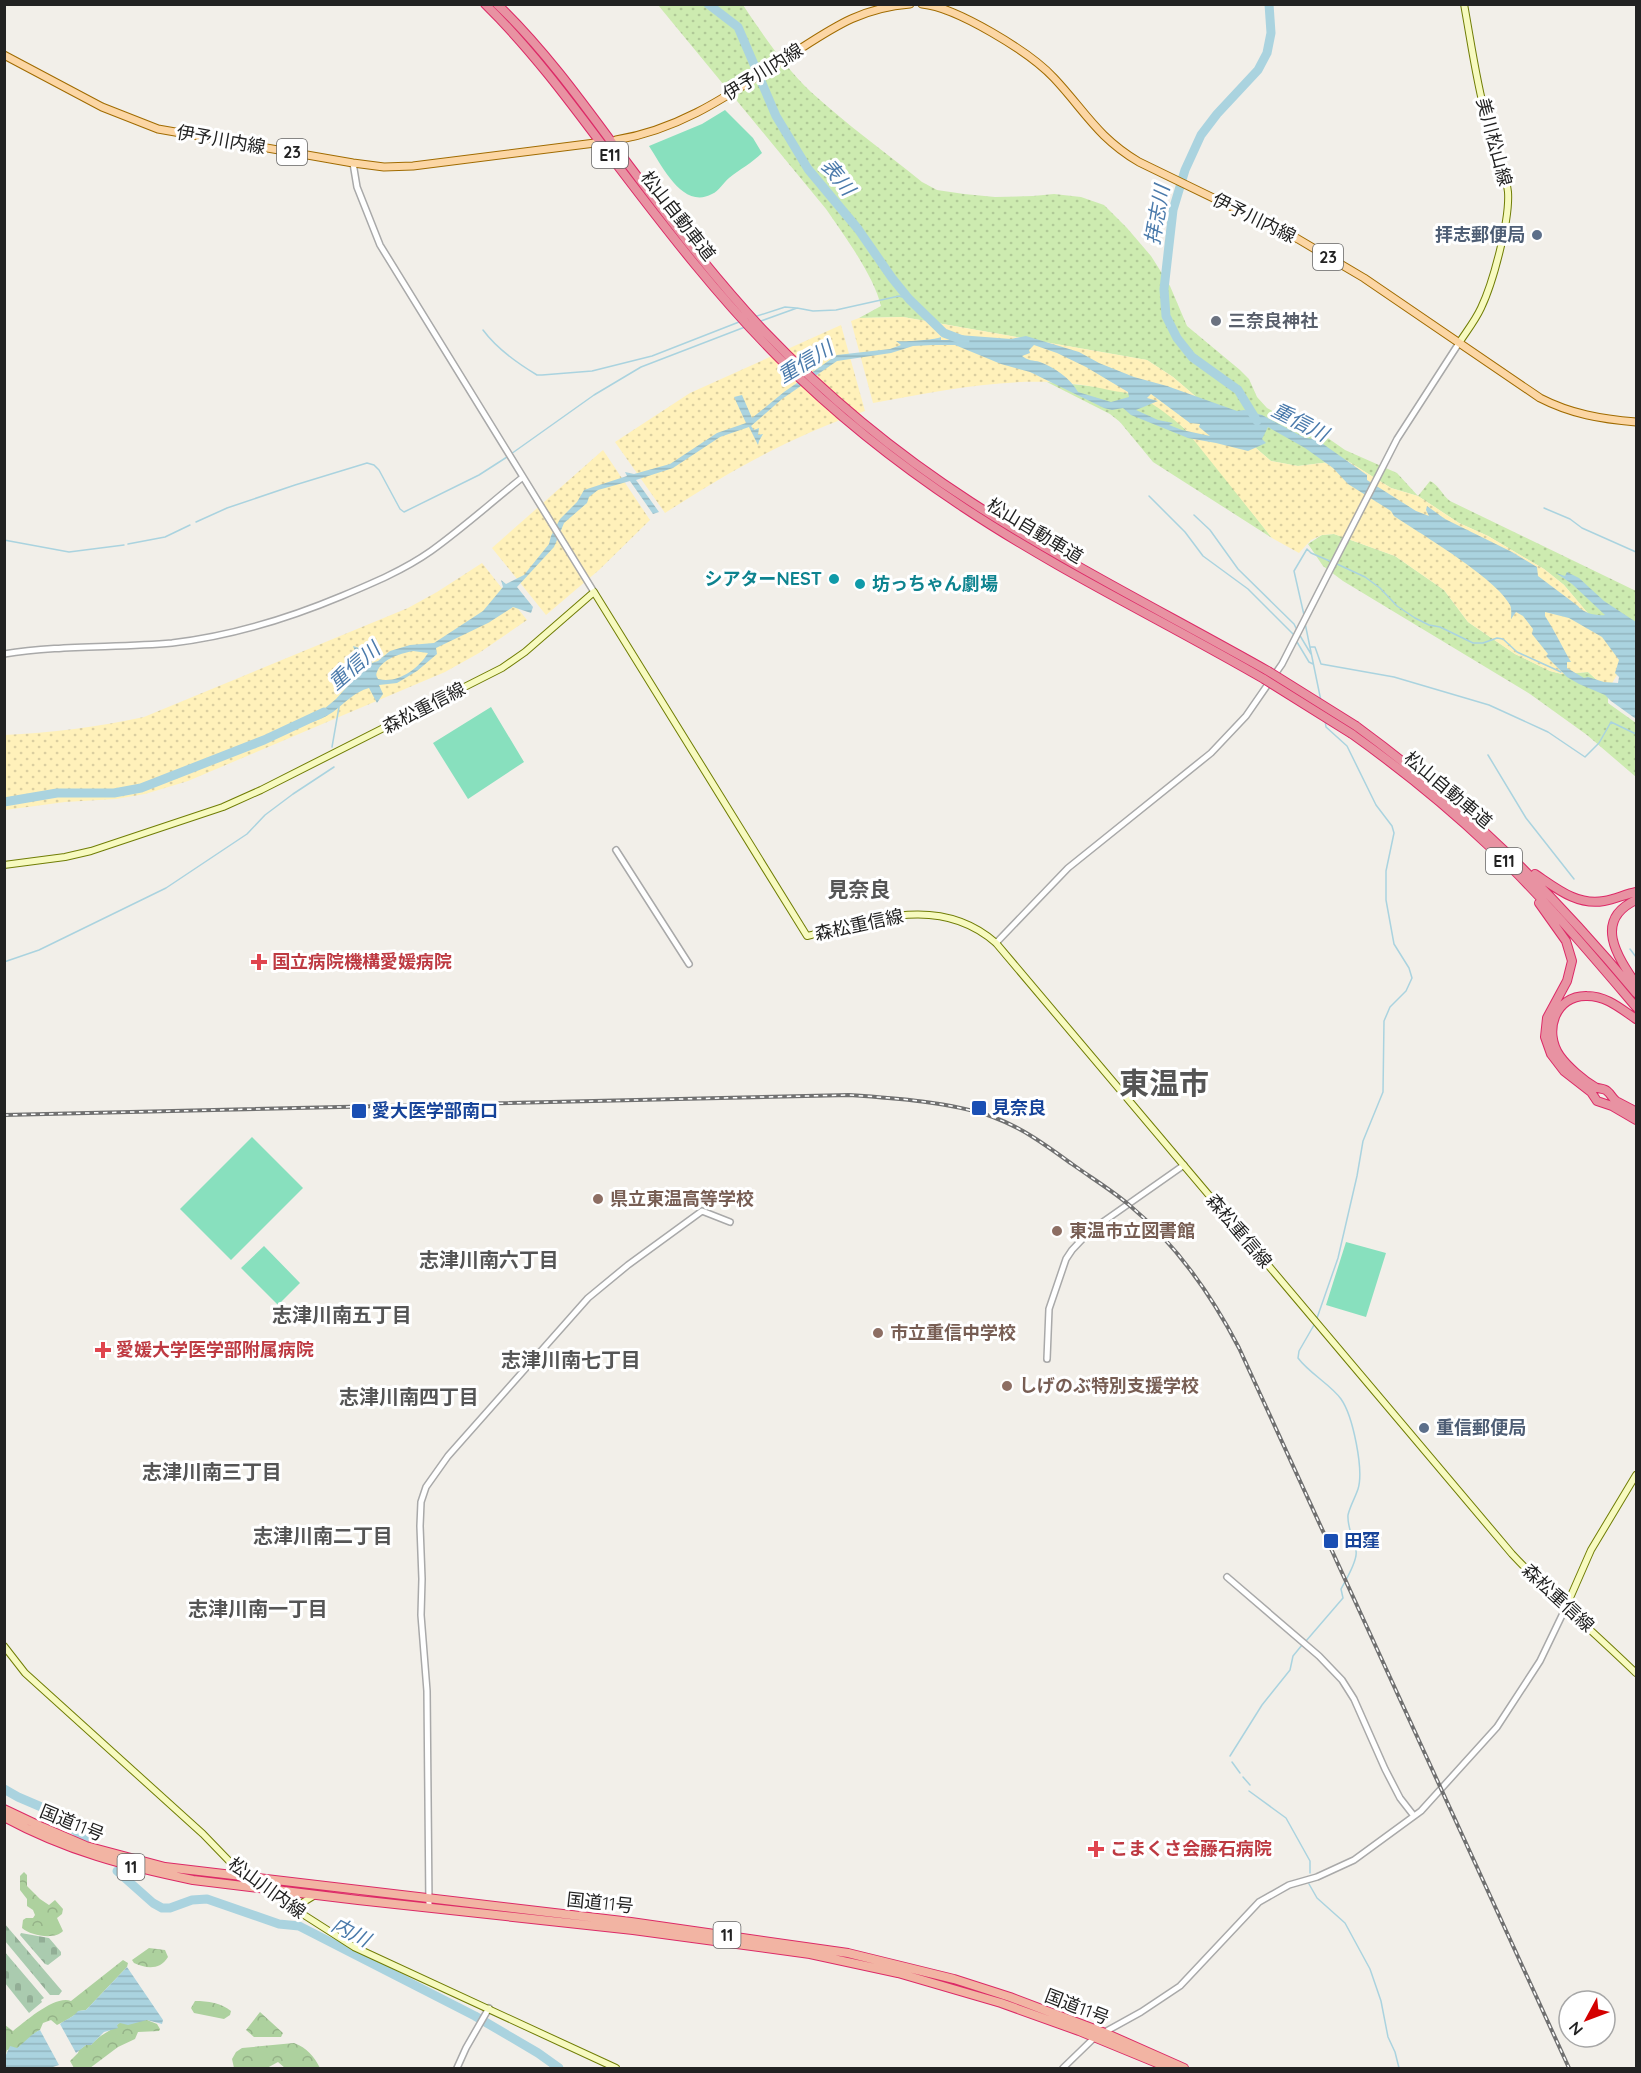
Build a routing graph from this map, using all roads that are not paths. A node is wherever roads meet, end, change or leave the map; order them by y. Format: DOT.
graph roads {
  1 [pos="485,4"];
  2 [pos="497,4"];
  3 [pos="910,4"];
  4 [pos="922,4"];
  5 [pos="1464,4"];
  6 [pos="4,55"];
  7 [pos="616,140"];
  8 [pos="595,143"];
  9 [pos="353,163"];
  10 [pos="735,306"];
  11 [pos="1459,343"];
  12 [pos="1636,422"];
  13 [pos="523,477"];
  14 [pos="594,592"];
  15 [pos="4,654"];
  16 [pos="616,850"];
  17 [pos="4,865"];
  18 [pos="1521,871"];
  19 [pos="1636,892"];
  20 [pos="1636,900"];
  21 [pos="996,943"];
  22 [pos="689,964"];
  23 [pos="1636,984"];
  24 [pos="1636,993"];
  25 [pos="1636,1007"];
  26 [pos="1636,1019"];
  27 [pos="1636,1112"];
  28 [pos="1636,1120"];
  29 [pos="1184,1165"];
  30 [pos="730,1222"];
  31 [pos="1047,1359"];
  32 [pos="1636,1475"];
  33 [pos="1227,1577"];
  34 [pos="1566,1607"];
  35 [pos="4,1646"];
  36 [pos="1636,1673"];
  37 [pos="4,1809"];
  38 [pos="1414,1816"];
  39 [pos="4,1817"];
  40 [pos="227,1860"];
  41 [pos="215,1874"];
  42 [pos="251,1878"];
  43 [pos="265,1888"];
  44 [pos="316,1894"];
  45 [pos="430,1902"];
  46 [pos="304,1916"];
  47 [pos="489,2008"];
  48 [pos="1105,2033"];
  49 [pos="1094,2038"];
  50 [pos="457,2068"];
  51 [pos="616,2068"];
  52 [pos="1063,2068"];
  53 [pos="1169,2068"];
  54 [pos="1184,2068"];
  1 -- 10 [label="highway, 松山自動車道 / E11"];
  2 -- 10 [label="highway, 松山自動車道 / E11"];
  3 -- 7 [label="main road, 伊予川内線"];
  4 -- 11 [label="main road, 伊予川内線 / 23"];
  5 -- 11 [label="main road, 美川松山線"];
  6 -- 9 [label="main road, 伊予川内線 / 23"];
  8 -- 9 [label="main road, 伊予川内線 / 23"];
  9 -- 13 [label="street"];
  10 -- 18 [label="highway, 松山自動車道 / E11, bridge"];
  11 -- 12 [label="main road, 伊予川内線 / 23"];
  11 -- 21 [label="street"];
  13 -- 14 [label="street"];
  13 -- 15 [label="street"];
  14 -- 17 [label="main road, 森松重信線"];
  14 -- 21 [label="main road, 森松重信線"];
  16 -- 22 [label="street"];
  18 -- 19 [label="highway"];
  18 -- 24 [label="highway, 松山自動車道 / E11"];
  18 -- 25 [label="highway, 松山自動車道 / E11"];
  18 -- 28 [label="highway"];
  20 -- 23 [label="highway"];
  21 -- 29 [label="main road, 森松重信線"];
  26 -- 27 [label="highway"];
  29 -- 31 [label="street"];
  29 -- 34 [label="main road, 森松重信線"];
  30 -- 45 [label="street"];
  32 -- 34 [label="main road"];
  33 -- 38 [label="street"];
  34 -- 36 [label="main road, 森松重信線"];
  34 -- 38 [label="street"];
  35 -- 40 [label="main road, 松山川内線"];
  37 -- 41 [label="highway, 国道11号 / 11"];
  38 -- 48 [label="street"];
  39 -- 43 [label="highway, 国道11号 / 11"];
  40 -- 41 [label="main road"];
  40 -- 42 [label="main road, 松山川内線"];
  41 -- 42 [label="highway, 国道11号 / 11"];
  42 -- 43 [label="main road, 松山川内線"];
  42 -- 45 [label="highway, 国道11号 / 11"];
  43 -- 44 [label="highway, 国道11号 / 11"];
  43 -- 46 [label="main road, 松山川内線"];
  44 -- 45 [label="highway, 国道11号 / 11"];
  44 -- 46 [label="main road"];
  45 -- 48 [label="highway, 国道11号 / 11"];
  45 -- 49 [label="highway, 国道11号 / 11"];
  46 -- 47 [label="main road, 松山川内線"];
  47 -- 50 [label="street"];
  47 -- 51 [label="main road, 松山川内線"];
  48 -- 49 [label="street"];
  48 -- 54 [label="highway, 国道11号 / 11"];
  49 -- 52 [label="street"];
  49 -- 53 [label="highway, 国道11号 / 11"];
}
